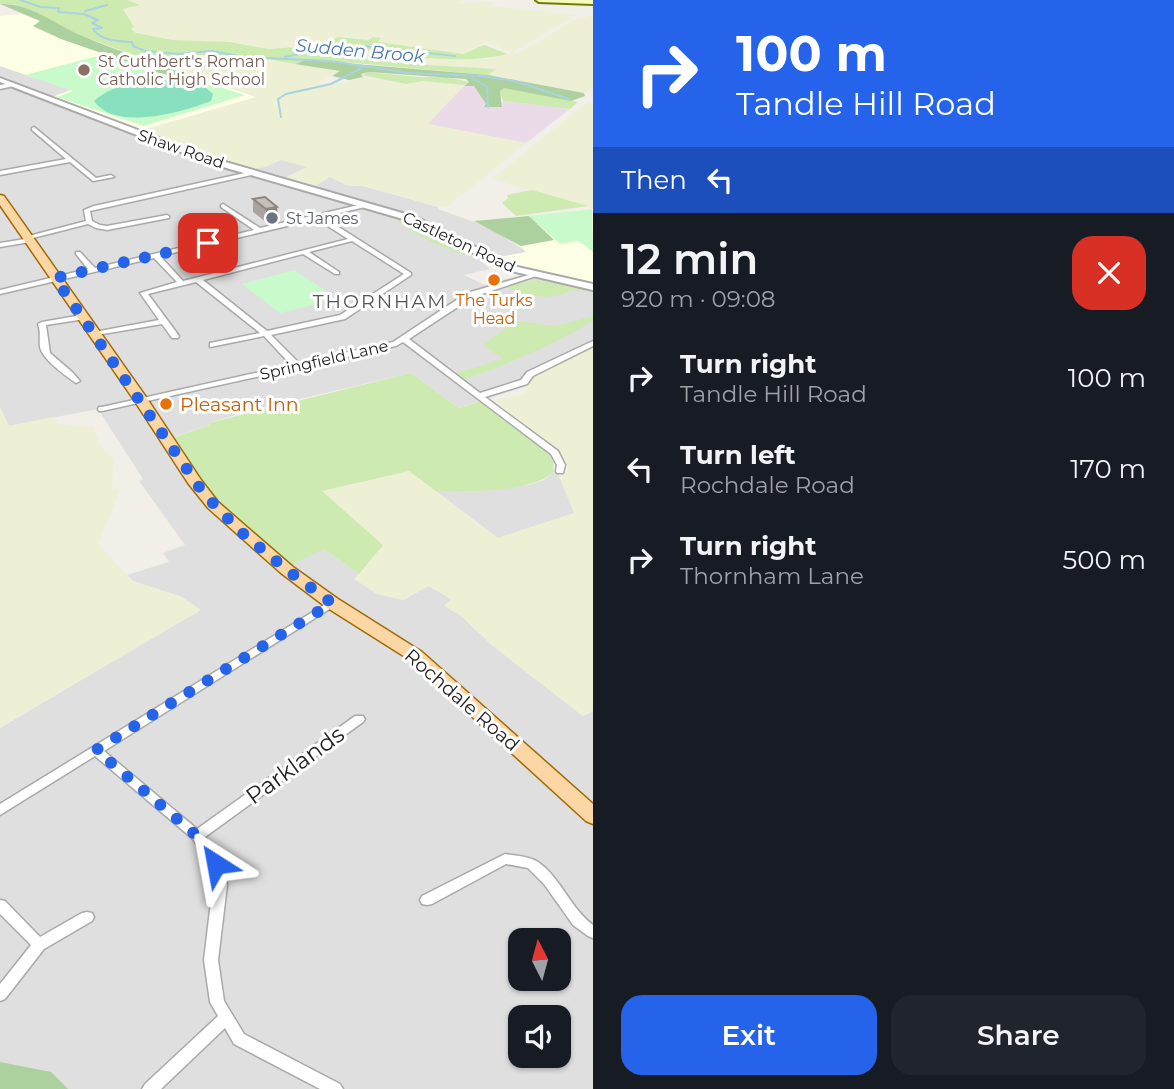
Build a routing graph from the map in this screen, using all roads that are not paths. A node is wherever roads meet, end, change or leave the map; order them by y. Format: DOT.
graph roads {
  1 [pos="539,0"];
  2 [pos="593,2"];
  3 [pos="0,80"];
  4 [pos="12,85"];
  5 [pos="0,87"];
  6 [pos="34,129"];
  7 [pos="71,160"];
  8 [pos="0,173"];
  9 [pos="254,173"];
  10 [pos="111,177"];
  11 [pos="0,198"];
  12 [pos="367,205"];
  13 [pos="237,206"];
  14 [pos="167,217"];
  15 [pos="318,217"];
  16 [pos="89,222"];
  17 [pos="260,231"];
  18 [pos="28,239"];
  19 [pos="354,239"];
  20 [pos="0,246"];
  21 [pos="304,251"];
  22 [pos="78,253"];
  23 [pos="156,256"];
  24 [pos="93,270"];
  25 [pos="337,273"];
  26 [pos="534,275"];
  27 [pos="55,278"];
  28 [pos="197,279"];
  29 [pos="181,283"];
  30 [pos="593,287"];
  31 [pos="0,292"];
  32 [pos="82,317"];
  33 [pos="164,321"];
  34 [pos="94,334"];
  35 [pos="266,334"];
  36 [pos="175,337"];
  37 [pos="405,340"];
  38 [pos="593,343"];
  39 [pos="213,345"];
  40 [pos="297,366"];
  41 [pos="76,381"];
  42 [pos="482,395"];
  43 [pos="141,400"];
  44 [pos="102,409"];
  45 [pos="560,471"];
  46 [pos="332,603"];
  47 [pos="359,719"];
  48 [pos="96,750"];
  49 [pos="0,810"];
  50 [pos="593,816"];
  51 [pos="197,836"];
  52 [pos="428,901"];
  53 [pos="0,905"];
  54 [pos="87,917"];
  55 [pos="593,932"];
  56 [pos="39,945"];
  57 [pos="0,995"];
  58 [pos="226,1018"];
  59 [pos="150,1089"];
  60 [pos="335,1089"];
  1 -- 2 [label="main road"];
  3 -- 4 [label="street, Shaw Road"];
  4 -- 5 [label="street"];
  4 -- 9 [label="street, Shaw Road"];
  6 -- 7 [label="street"];
  7 -- 8 [label="street"];
  7 -- 10 [label="street"];
  9 -- 12 [label="street, Shaw Road"];
  9 -- 16 [label="street"];
  11 -- 18 [label="main road, Rochdale Road"];
  12 -- 15 [label="street"];
  12 -- 26 [label="street, Castleton Road"];
  13 -- 17 [label="street"];
  14 -- 16 [label="street"];
  15 -- 17 [label="street"];
  15 -- 19 [label="street"];
  16 -- 18 [label="street"];
  17 -- 23 [label="street"];
  18 -- 20 [label="street"];
  18 -- 27 [label="main road, Rochdale Road"];
  19 -- 21 [label="street"];
  19 -- 35 [label="street"];
  21 -- 25 [label="street"];
  21 -- 28 [label="street"];
  22 -- 24 [label="street"];
  23 -- 24 [label="street"];
  23 -- 29 [label="street"];
  24 -- 27 [label="street"];
  26 -- 30 [label="street, Castleton Road"];
  26 -- 37 [label="street, Springfield Lane"];
  27 -- 31 [label="street"];
  27 -- 32 [label="main road, Rochdale Road"];
  28 -- 29 [label="street"];
  28 -- 35 [label="street"];
  29 -- 33 [label="street"];
  32 -- 34 [label="main road, Rochdale Road"];
  32 -- 41 [label="street"];
  33 -- 34 [label="street"];
  33 -- 36 [label="street"];
  34 -- 43 [label="main road, Rochdale Road"];
  35 -- 39 [label="street"];
  35 -- 40 [label="street"];
  37 -- 40 [label="street, Springfield Lane"];
  37 -- 42 [label="street"];
  38 -- 42 [label="street"];
  40 -- 43 [label="street, Springfield Lane"];
  42 -- 45 [label="street"];
  43 -- 44 [label="street, Springfield Lane"];
  43 -- 46 [label="main road, Rochdale Road"];
  46 -- 48 [label="street"];
  46 -- 50 [label="main road, Rochdale Road"];
  47 -- 51 [label="street, Parklands"];
  48 -- 49 [label="street"];
  48 -- 51 [label="street"];
  51 -- 58 [label="street"];
  52 -- 55 [label="street"];
  53 -- 56 [label="street"];
  54 -- 56 [label="street"];
  56 -- 57 [label="street"];
  58 -- 59 [label="street"];
  58 -- 60 [label="street"];
}
